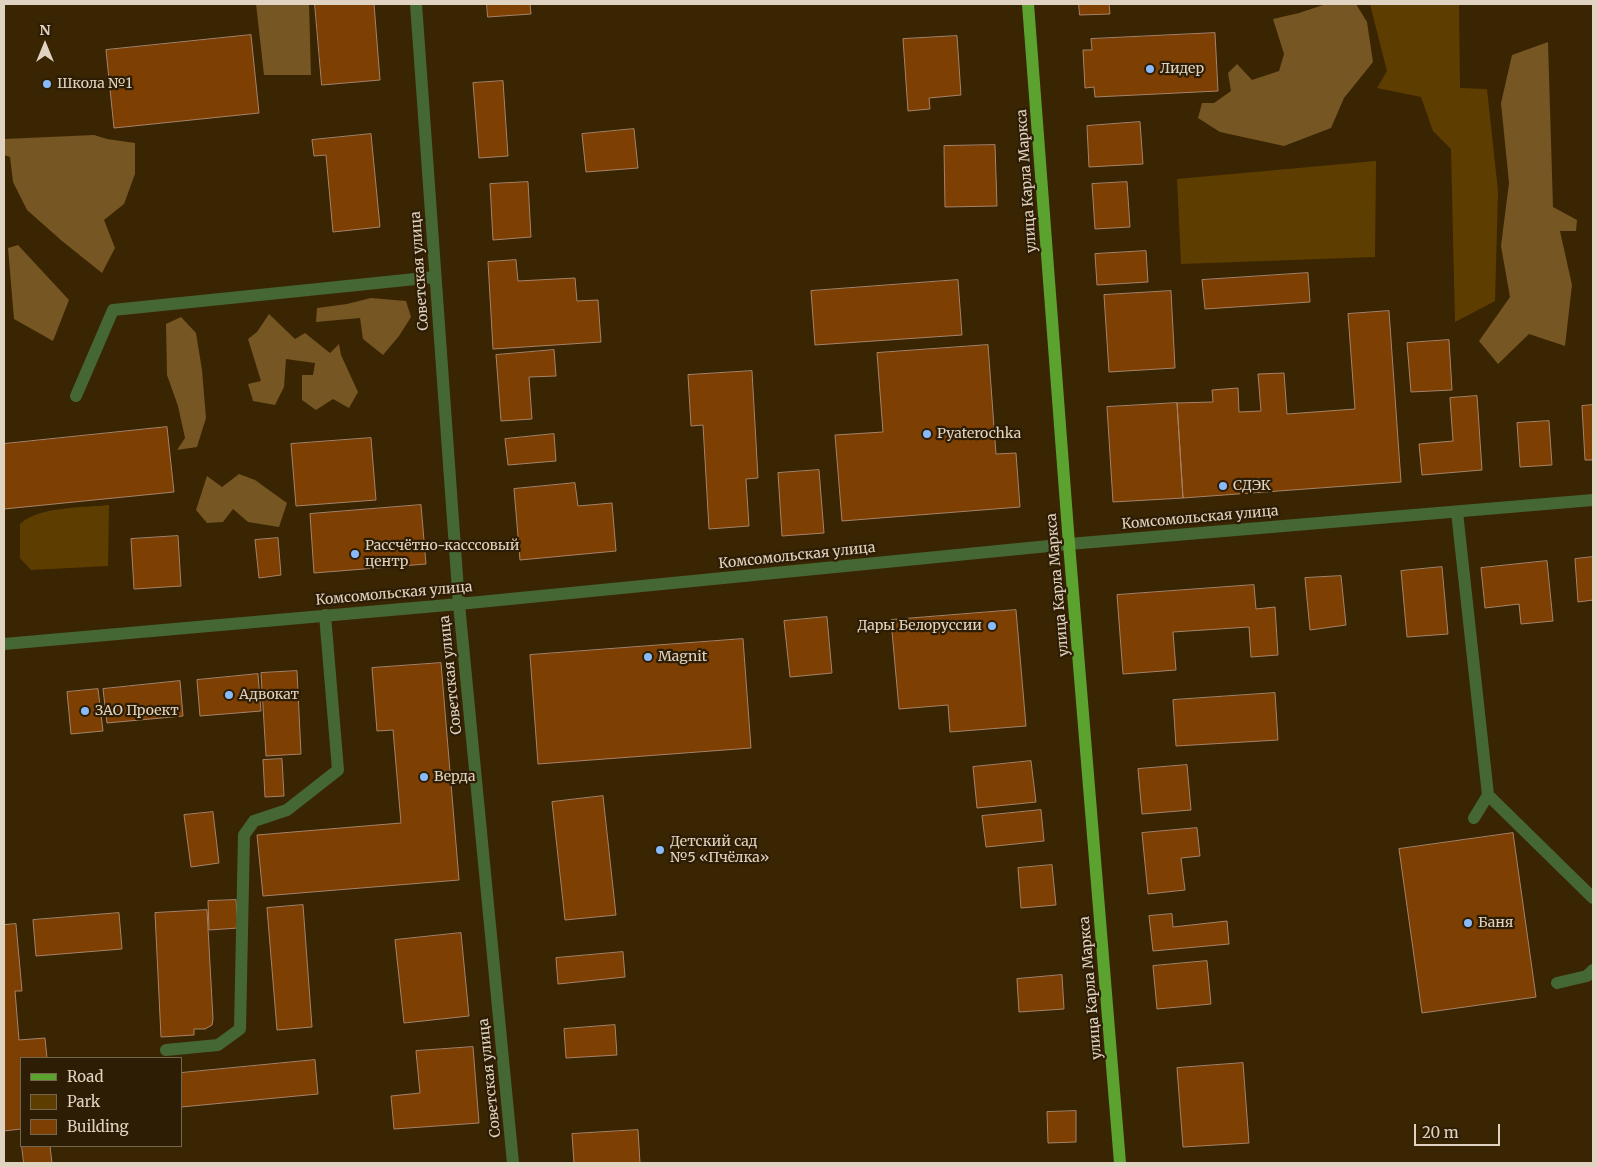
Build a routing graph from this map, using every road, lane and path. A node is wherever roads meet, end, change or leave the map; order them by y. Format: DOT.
graph roads {
  1 [pos="416,4"];
  2 [pos="1028,4"];
  3 [pos="435,276"];
  4 [pos="76,396"];
  5 [pos="1593,500"];
  6 [pos="1457,512"];
  7 [pos="1069,544"];
  8 [pos="459,604"];
  9 [pos="326,615"];
  10 [pos="4,644"];
  11 [pos="1488,795"];
  12 [pos="1474,818"];
  13 [pos="1593,898"];
  14 [pos="1593,970"];
  15 [pos="1557,983"];
  16 [pos="166,1050"];
  17 [pos="513,1163"];
  18 [pos="1120,1163"];
  1 -- 3 [label="street, Советская улица"];
  2 -- 7 [label="main road, улица Карла Маркса"];
  3 -- 4 [label="street"];
  3 -- 8 [label="street, Советская улица"];
  5 -- 6 [label="street, Комсомольская улица"];
  6 -- 7 [label="street, Комсомольская улица"];
  6 -- 11 [label="street"];
  7 -- 8 [label="street, Комсомольская улица"];
  7 -- 18 [label="main road, улица Карла Маркса"];
  8 -- 9 [label="street, Комсомольская улица"];
  8 -- 17 [label="street, Советская улица"];
  9 -- 10 [label="street, Комсомольская улица"];
  9 -- 16 [label="street"];
  11 -- 12 [label="street"];
  11 -- 13 [label="street"];
  14 -- 15 [label="street"];
}
